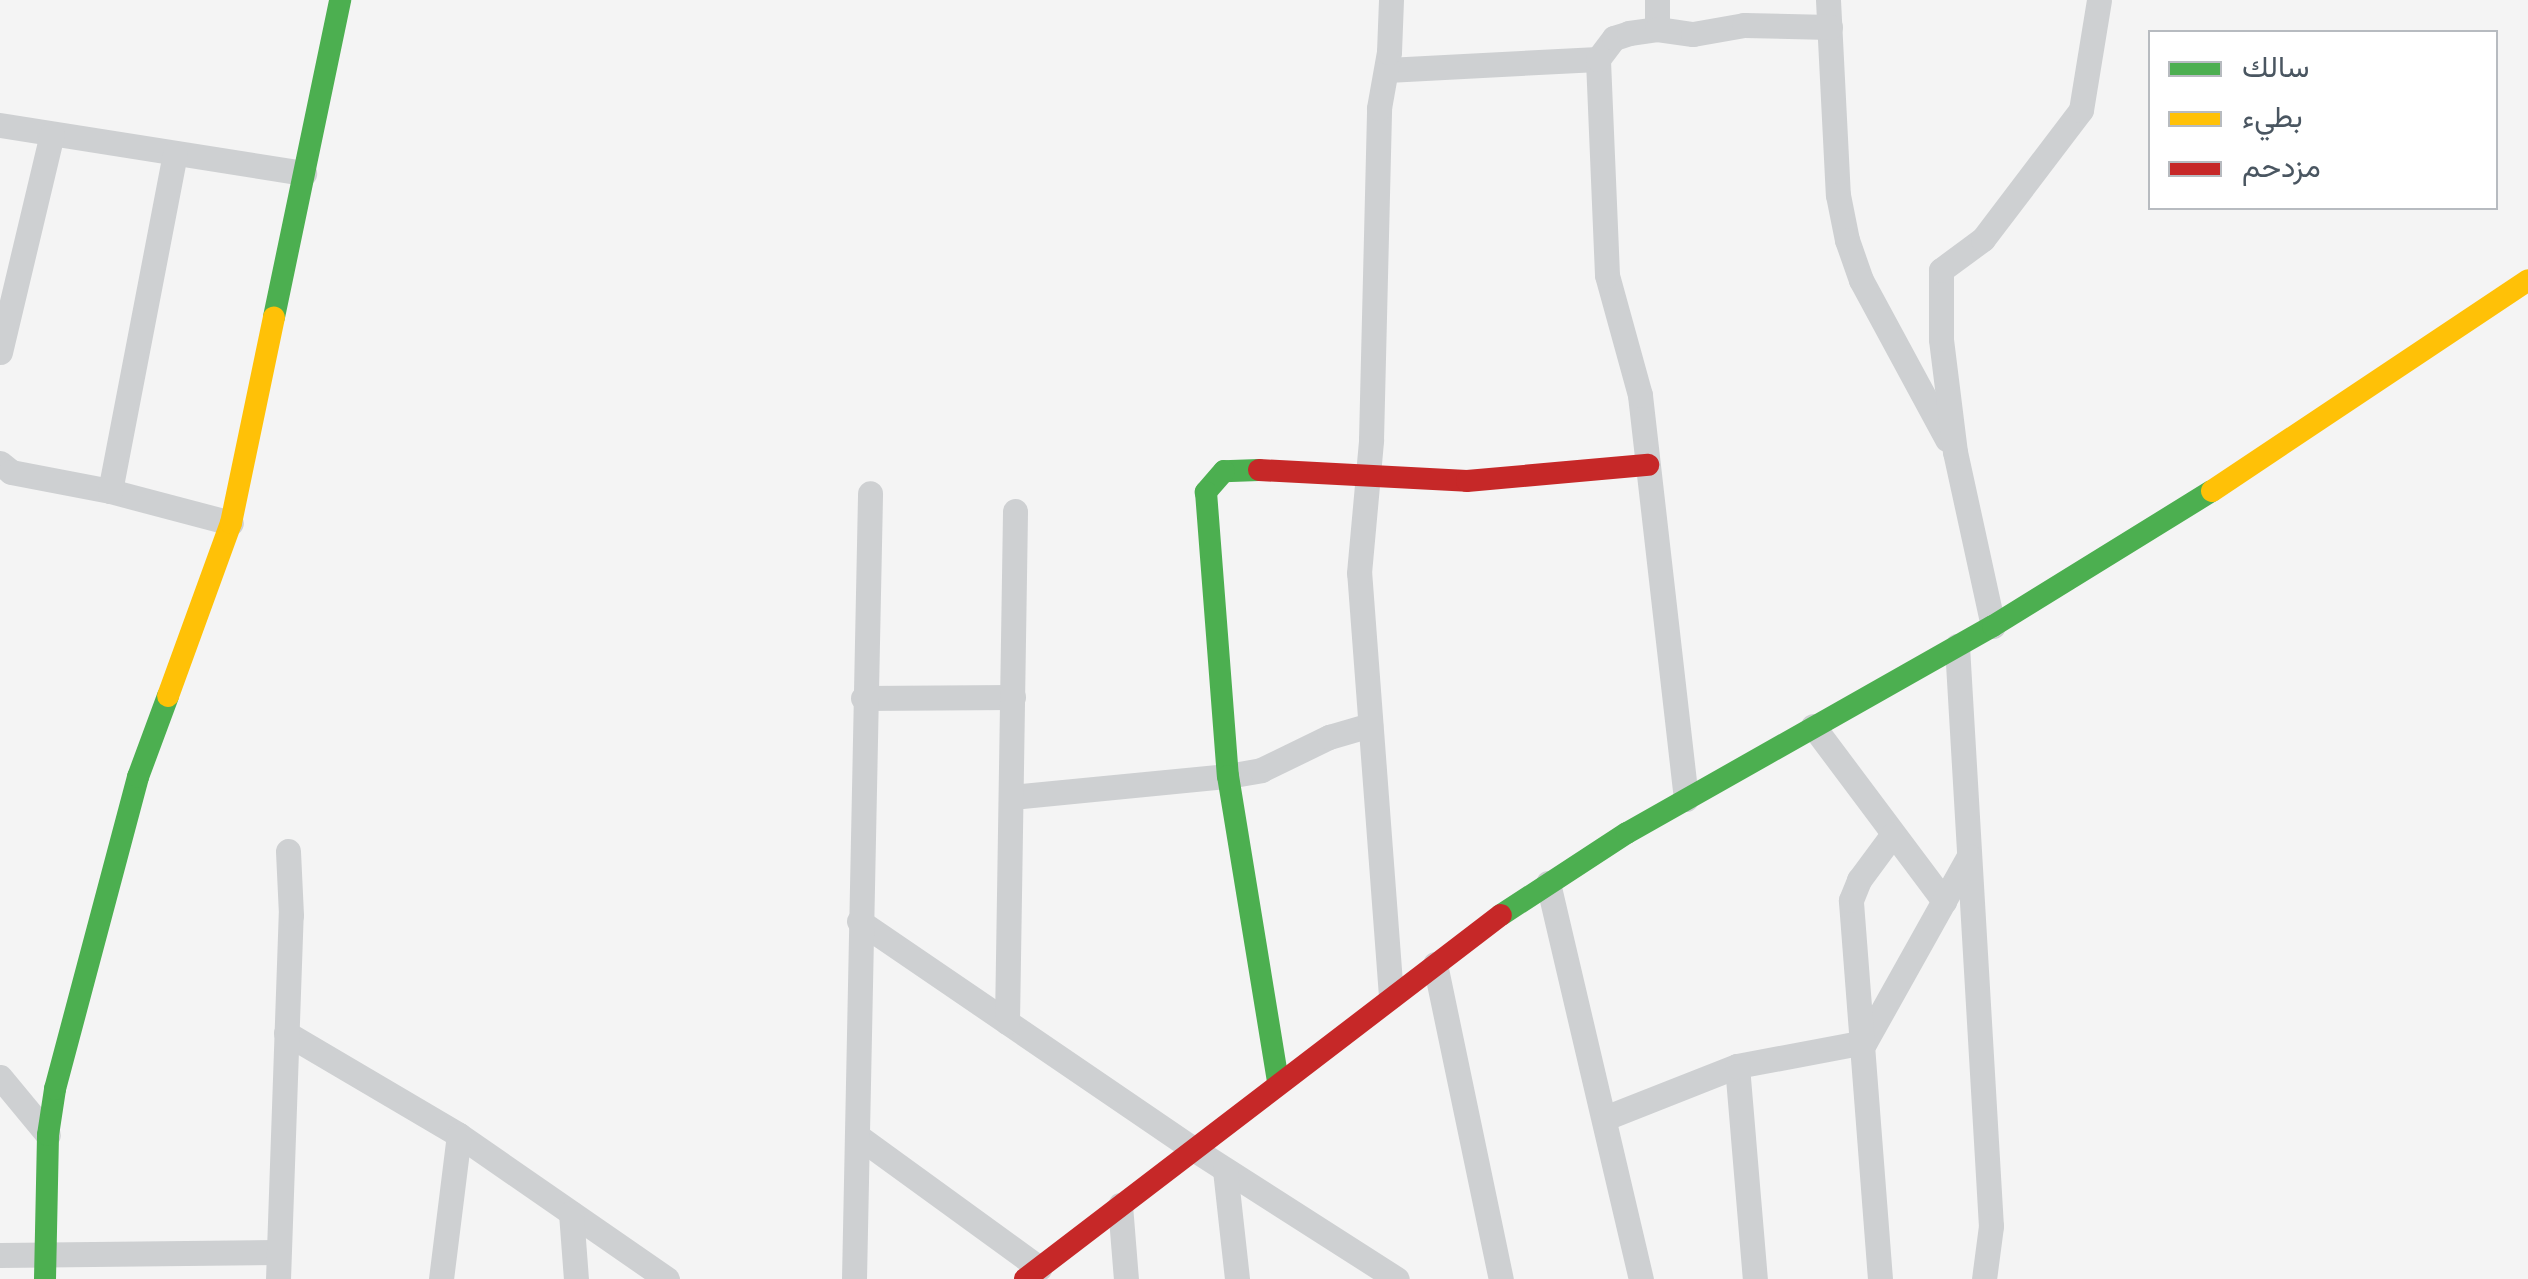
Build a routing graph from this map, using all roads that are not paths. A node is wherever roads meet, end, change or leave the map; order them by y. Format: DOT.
graph roads {
  1 [pos="340,0"];
  2 [pos="1391,0"];
  3 [pos="1657,0"];
  4 [pos="1828,0"];
  5 [pos="2099,0"];
  6 [pos="1830,27"];
  7 [pos="1657,29"];
  8 [pos="1598,58"];
  9 [pos="1387,70"];
  10 [pos="0,125"];
  11 [pos="52,134"];
  12 [pos="174,154"];
  13 [pos="304,173"];
  14 [pos="2528,280"];
  15 [pos="0,352"];
  16 [pos="1955,452"];
  17 [pos="0,462"];
  18 [pos="1648,465"];
  19 [pos="1369,479"];
  20 [pos="110,490"];
  21 [pos="870,492"];
  22 [pos="1015,511"];
  23 [pos="231,523"];
  24 [pos="1992,626"];
  25 [pos="1957,646"];
  26 [pos="1013,697"];
  27 [pos="863,698"];
  28 [pos="1370,724"];
  29 [pos="1813,726"];
  30 [pos="1228,776"];
  31 [pos="1012,797"];
  32 [pos="1686,799"];
  33 [pos="1893,834"];
  34 [pos="288,851"];
  35 [pos="1970,854"];
  36 [pos="1548,883"];
  37 [pos="1944,900"];
  38 [pos="859,921"];
  39 [pos="1435,964"];
  40 [pos="1390,996"];
  41 [pos="1007,1022"];
  42 [pos="286,1032"];
  43 [pos="1864,1042"];
  44 [pos="1736,1066"];
  45 [pos="0,1077"];
  46 [pos="1278,1082"];
  47 [pos="1604,1118"];
  48 [pos="48,1135"];
  49 [pos="458,1135"];
  50 [pos="859,1136"];
  51 [pos="1192,1148"];
  52 [pos="1225,1170"];
  53 [pos="1120,1204"];
  54 [pos="572,1213"];
  55 [pos="278,1252"];
  56 [pos="0,1255"];
  57 [pos="45,1268"];
  58 [pos="1370,1270"];
  59 [pos="1032,1274"];
  60 [pos="278,1279"];
  61 [pos="441,1279"];
  62 [pos="576,1279"];
  63 [pos="668,1279"];
  64 [pos="854,1279"];
  65 [pos="1126,1279"];
  66 [pos="1238,1279"];
  67 [pos="1397,1279"];
  68 [pos="1500,1279"];
  69 [pos="1642,1279"];
  70 [pos="1755,1279"];
  71 [pos="1880,1279"];
  72 [pos="1984,1279"];
  1 -- 13 [label="street"];
  2 -- 9 [label="street"];
  3 -- 7 [label="street"];
  4 -- 6 [label="street"];
  5 -- 16 [label="street"];
  6 -- 7 [label="street"];
  6 -- 16 [label="street"];
  7 -- 8 [label="street"];
  8 -- 9 [label="street"];
  8 -- 18 [label="street"];
  9 -- 19 [label="street"];
  10 -- 11 [label="street"];
  11 -- 12 [label="street"];
  11 -- 15 [label="street"];
  12 -- 13 [label="street"];
  12 -- 20 [label="street"];
  13 -- 23 [label="street"];
  14 -- 24 [label="street"];
  16 -- 24 [label="street"];
  17 -- 20 [label="street"];
  18 -- 19 [label="street"];
  18 -- 32 [label="street"];
  19 -- 28 [label="street"];
  19 -- 30 [label="street"];
  20 -- 23 [label="street"];
  21 -- 27 [label="street"];
  22 -- 26 [label="street"];
  23 -- 48 [label="street"];
  24 -- 25 [label="street"];
  25 -- 29 [label="street"];
  25 -- 35 [label="street"];
  26 -- 27 [label="street"];
  26 -- 31 [label="street"];
  27 -- 38 [label="street"];
  28 -- 30 [label="street"];
  28 -- 40 [label="street"];
  29 -- 32 [label="street"];
  29 -- 33 [label="street"];
  30 -- 31 [label="street"];
  30 -- 46 [label="street"];
  31 -- 41 [label="street"];
  32 -- 36 [label="street"];
  33 -- 37 [label="street"];
  33 -- 43 [label="street"];
  34 -- 42 [label="street"];
  35 -- 37 [label="street"];
  35 -- 72 [label="street"];
  36 -- 39 [label="street"];
  36 -- 47 [label="street"];
  37 -- 43 [label="street"];
  38 -- 41 [label="street"];
  38 -- 50 [label="street"];
  39 -- 40 [label="street"];
  39 -- 68 [label="street"];
  40 -- 46 [label="street"];
  41 -- 51 [label="street"];
  42 -- 49 [label="street"];
  42 -- 55 [label="street"];
  43 -- 44 [label="street"];
  43 -- 71 [label="street"];
  44 -- 47 [label="street"];
  44 -- 70 [label="street"];
  45 -- 48 [label="street"];
  46 -- 51 [label="street"];
  47 -- 69 [label="street"];
  48 -- 57 [label="street"];
  49 -- 54 [label="street"];
  49 -- 61 [label="street"];
  50 -- 59 [label="street"];
  50 -- 64 [label="street"];
  51 -- 52 [label="street"];
  51 -- 53 [label="street"];
  52 -- 58 [label="street"];
  52 -- 66 [label="street"];
  53 -- 59 [label="street"];
  53 -- 65 [label="street"];
  54 -- 62 [label="street"];
  54 -- 63 [label="street"];
  55 -- 57 [label="street"];
  55 -- 60 [label="street"];
  56 -- 57 [label="street"];
  58 -- 67 [label="street"];
}
